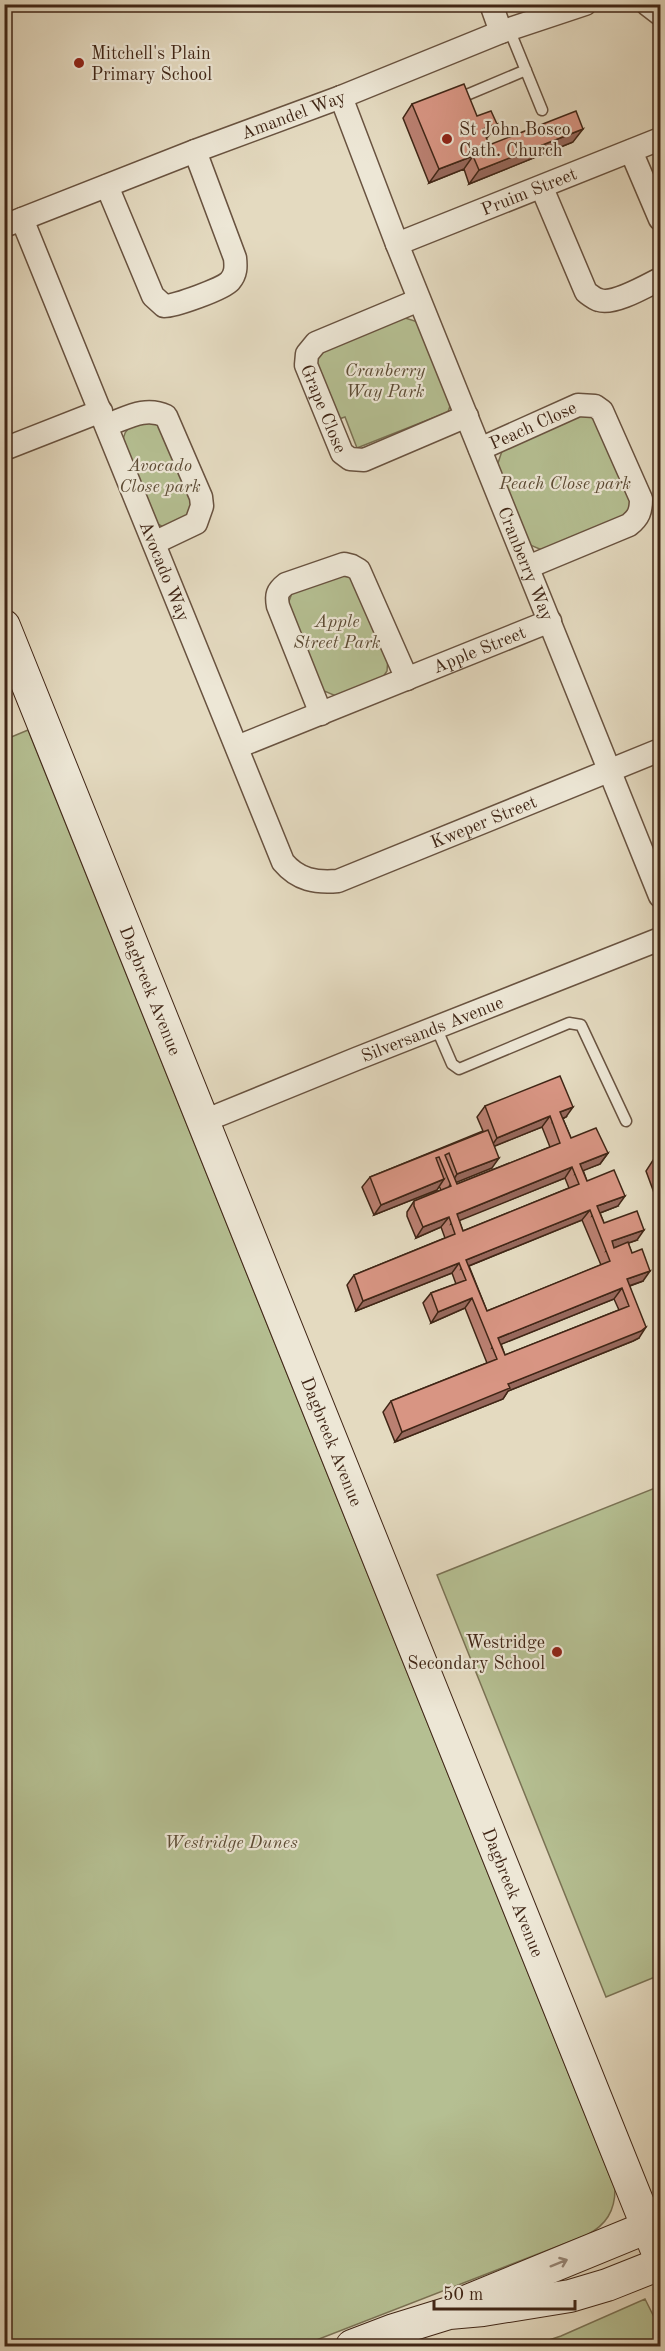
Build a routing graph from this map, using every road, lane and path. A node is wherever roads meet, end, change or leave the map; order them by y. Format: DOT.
graph roads {
  1 [pos="491,4"];
  2 [pos="585,4"];
  3 [pos="647,4"];
  4 [pos="660,14"];
  5 [pos="505,31"];
  6 [pos="526,70"];
  7 [pos="469,94"];
  8 [pos="340,97"];
  9 [pos="543,110"];
  10 [pos="660,139"];
  11 [pos="195,151"];
  12 [pos="632,151"];
  13 [pos="107,186"];
  14 [pos="543,188"];
  15 [pos="660,219"];
  16 [pos="13,223"];
  17 [pos="397,244"];
  18 [pos="660,279"];
  19 [pos="419,300"];
  20 [pos="466,416"];
  21 [pos="104,418"];
  22 [pos="4,449"];
  23 [pos="480,449"];
  24 [pos="154,543"];
  25 [pos="528,567"];
  26 [pos="550,621"];
  27 [pos="4,626"];
  28 [pos="407,679"];
  29 [pos="321,714"];
  30 [pos="237,747"];
  31 [pos="660,750"];
  32 [pos="610,770"];
  33 [pos="305,879"];
  34 [pos="660,896"];
  35 [pos="660,939"];
  36 [pos="436,1027"];
  37 [pos="204,1122"];
  38 [pos="626,1122"];
  39 [pos="654,2225"];
  40 [pos="660,2258"];
  41 [pos="660,2264"];
  42 [pos="449,2313"];
  43 [pos="352,2346"];
  1 -- 5 [label="street"];
  2 -- 5 [label="street, Amandel Way"];
  3 -- 4 [label="street"];
  5 -- 6 [label="lane"];
  5 -- 8 [label="street, Amandel Way"];
  6 -- 7 [label="lane"];
  6 -- 9 [label="lane"];
  8 -- 11 [label="street, Amandel Way"];
  8 -- 17 [label="street, Cranberry Way"];
  10 -- 12 [label="street, Pruim Street"];
  11 -- 13 [label="street, Amandel Way"];
  11 -- 13 [label="street"];
  12 -- 14 [label="street, Pruim Street"];
  12 -- 15 [label="street"];
  13 -- 16 [label="street, Amandel Way"];
  14 -- 17 [label="street, Pruim Street"];
  14 -- 18 [label="street"];
  16 -- 21 [label="street, Avocado Way"];
  17 -- 19 [label="street, Cranberry Way"];
  19 -- 20 [label="street, Cranberry Way"];
  19 -- 20 [label="street, Grape Close"];
  20 -- 23 [label="street, Cranberry Way"];
  21 -- 22 [label="street"];
  21 -- 24 [label="street, Avocado Way"];
  21 -- 24 [label="street"];
  23 -- 25 [label="street, Cranberry Way"];
  23 -- 25 [label="street, Peach Close"];
  24 -- 30 [label="street, Avocado Way"];
  25 -- 26 [label="street, Cranberry Way"];
  26 -- 28 [label="street, Apple Street"];
  26 -- 32 [label="street, Cranberry Way"];
  27 -- 37 [label="street, Dagbreek Avenue"];
  28 -- 29 [label="street, Apple Street"];
  28 -- 29 [label="street"];
  29 -- 30 [label="street, Apple Street"];
  30 -- 33 [label="street, Avocado Way"];
  31 -- 32 [label="street, Kweper Street"];
  32 -- 33 [label="street, Kweper Street"];
  32 -- 34 [label="street, Cranberry Way"];
  35 -- 36 [label="street, Silversands Avenue"];
  36 -- 37 [label="street, Silversands Avenue"];
  36 -- 38 [label="lane"];
  37 -- 39 [label="street, Dagbreek Avenue"];
  39 -- 40 [label="street, Dagbreek Avenue"];
  42 -- 39 [label="street, one-way"];
  41 -- 42 [label="street"];
  42 -- 43 [label="street"];
}
